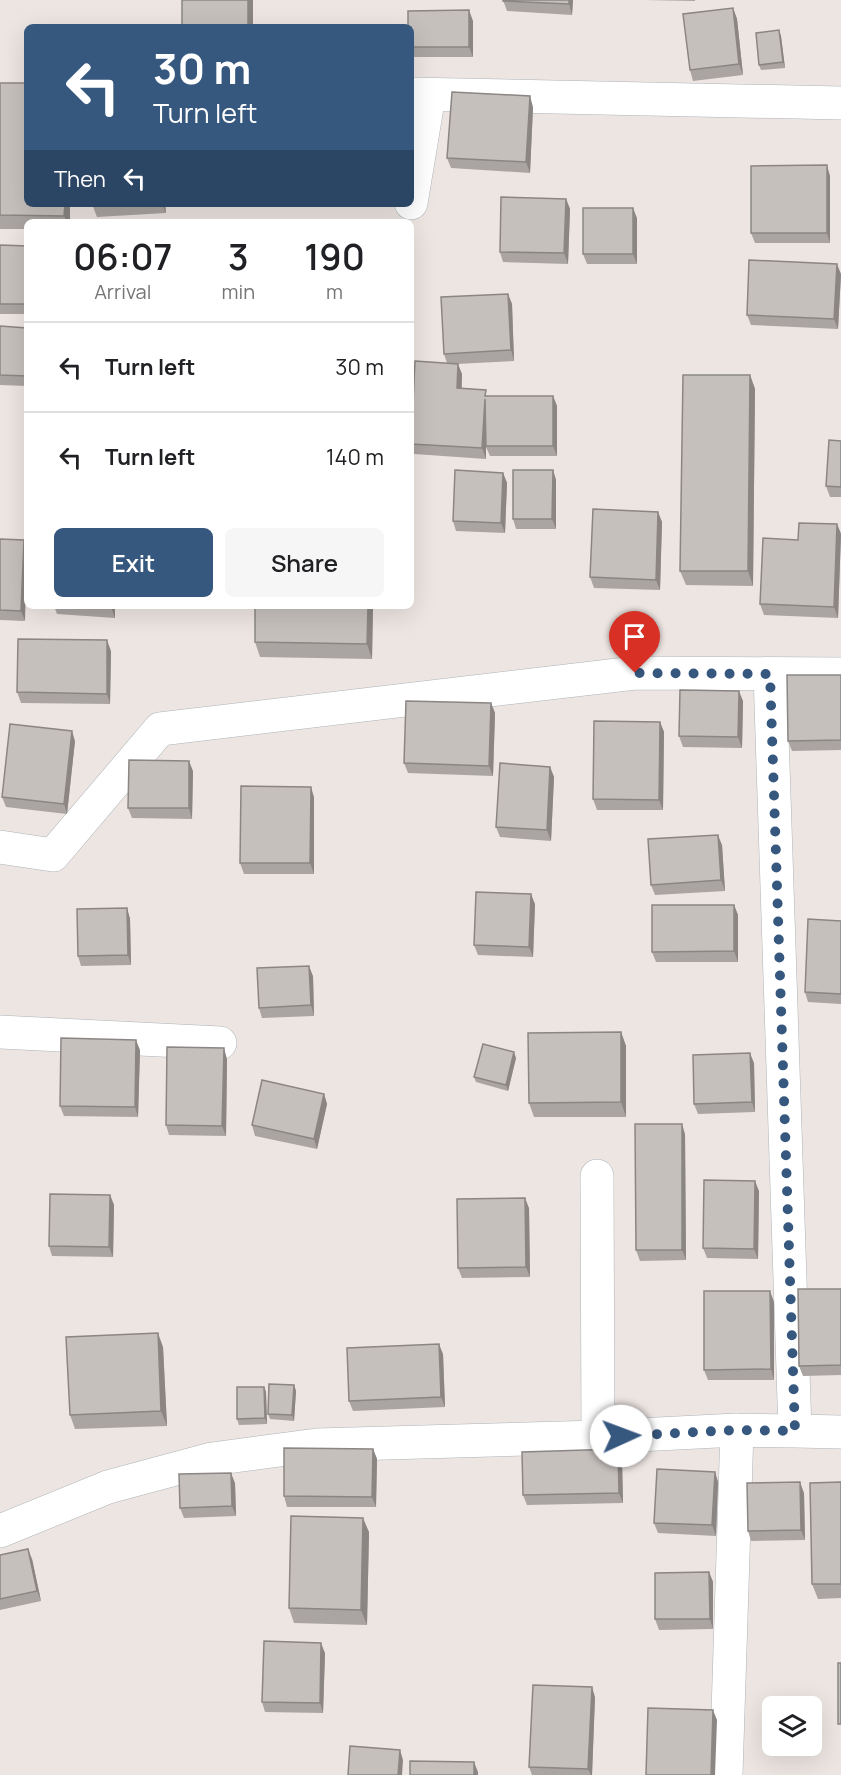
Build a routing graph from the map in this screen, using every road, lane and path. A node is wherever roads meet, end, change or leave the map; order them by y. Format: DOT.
graph roads {
  1 [pos="420,94"];
  2 [pos="841,104"];
  3 [pos="414,167"];
  4 [pos="770,674"];
  5 [pos="841,674"];
  6 [pos="0,848"];
  7 [pos="0,1032"];
  8 [pos="220,1044"];
  9 [pos="597,1176"];
  10 [pos="737,1430"];
  11 [pos="795,1431"];
  12 [pos="841,1432"];
  13 [pos="598,1437"];
  14 [pos="0,1531"];
  15 [pos="726,1775"];
  1 -- 2 [label="street"];
  1 -- 3 [label="street"];
  4 -- 5 [label="street"];
  4 -- 6 [label="street"];
  4 -- 11 [label="street"];
  7 -- 8 [label="street"];
  9 -- 13 [label="street"];
  10 -- 11 [label="street"];
  10 -- 13 [label="street"];
  10 -- 15 [label="street"];
  11 -- 12 [label="street"];
  13 -- 14 [label="street"];
}
